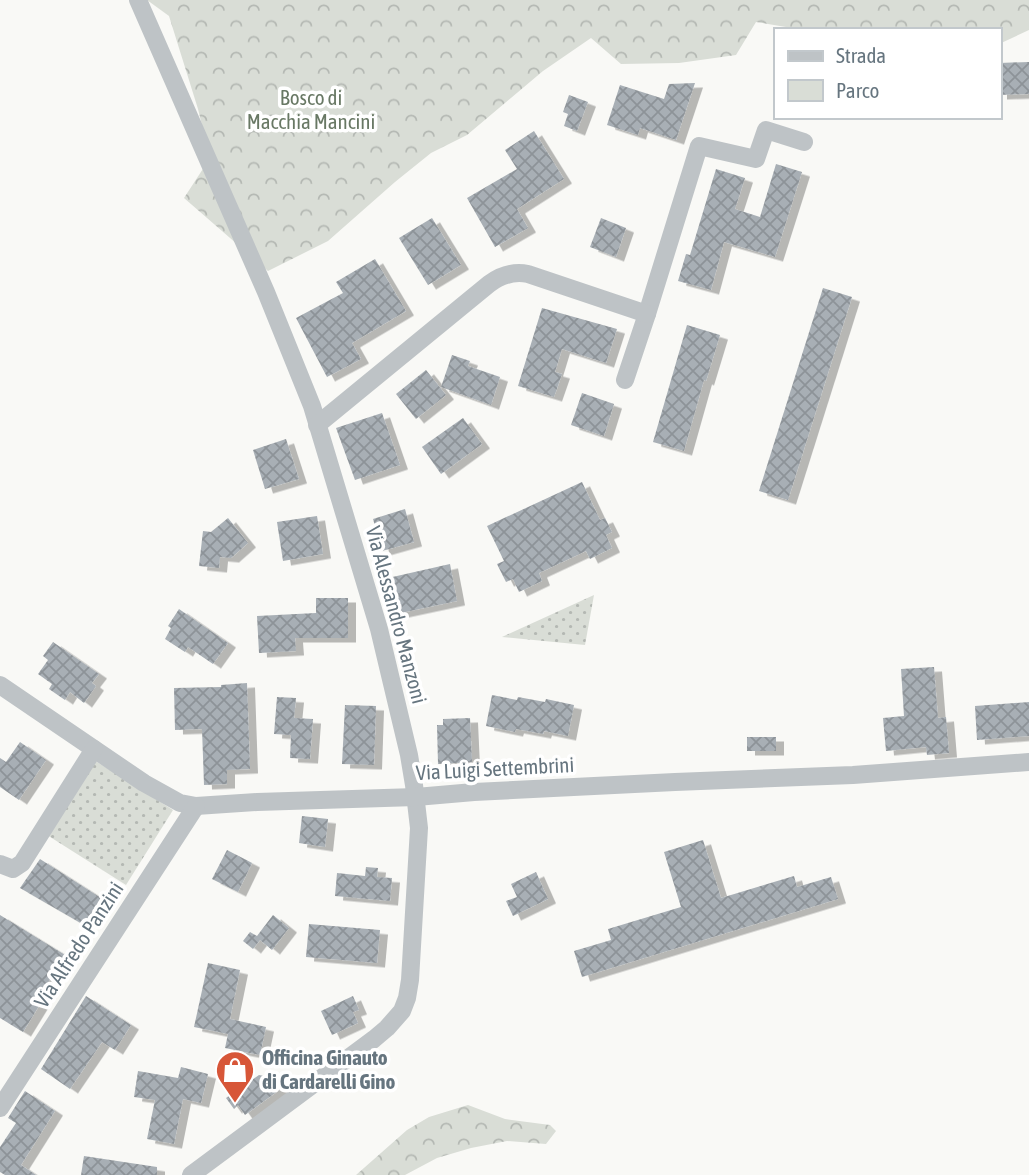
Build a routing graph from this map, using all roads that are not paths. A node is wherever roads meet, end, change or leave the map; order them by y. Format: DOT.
graph roads {
  1 [pos="138,0"];
  2 [pos="804,142"];
  3 [pos="648,314"];
  4 [pos="625,380"];
  5 [pos="317,425"];
  6 [pos="0,685"];
  7 [pos="94,749"];
  8 [pos="1029,762"];
  9 [pos="416,797"];
  10 [pos="196,806"];
  11 [pos="0,864"];
  12 [pos="0,1108"];
  13 [pos="191,1175"];
  1 -- 5 [label="street, Via Alessandro Manzoni"];
  2 -- 3 [label="street"];
  3 -- 4 [label="street"];
  3 -- 5 [label="street"];
  5 -- 9 [label="street, Via Alessandro Manzoni"];
  6 -- 7 [label="street, Via Luigi Settembrini"];
  7 -- 10 [label="street, Via Luigi Settembrini"];
  7 -- 11 [label="street"];
  8 -- 9 [label="street, Via Luigi Settembrini"];
  9 -- 10 [label="street, Via Luigi Settembrini"];
  9 -- 13 [label="street, Via Alessandro Manzoni"];
  10 -- 12 [label="street, Via Alfredo Panzini"];
}
